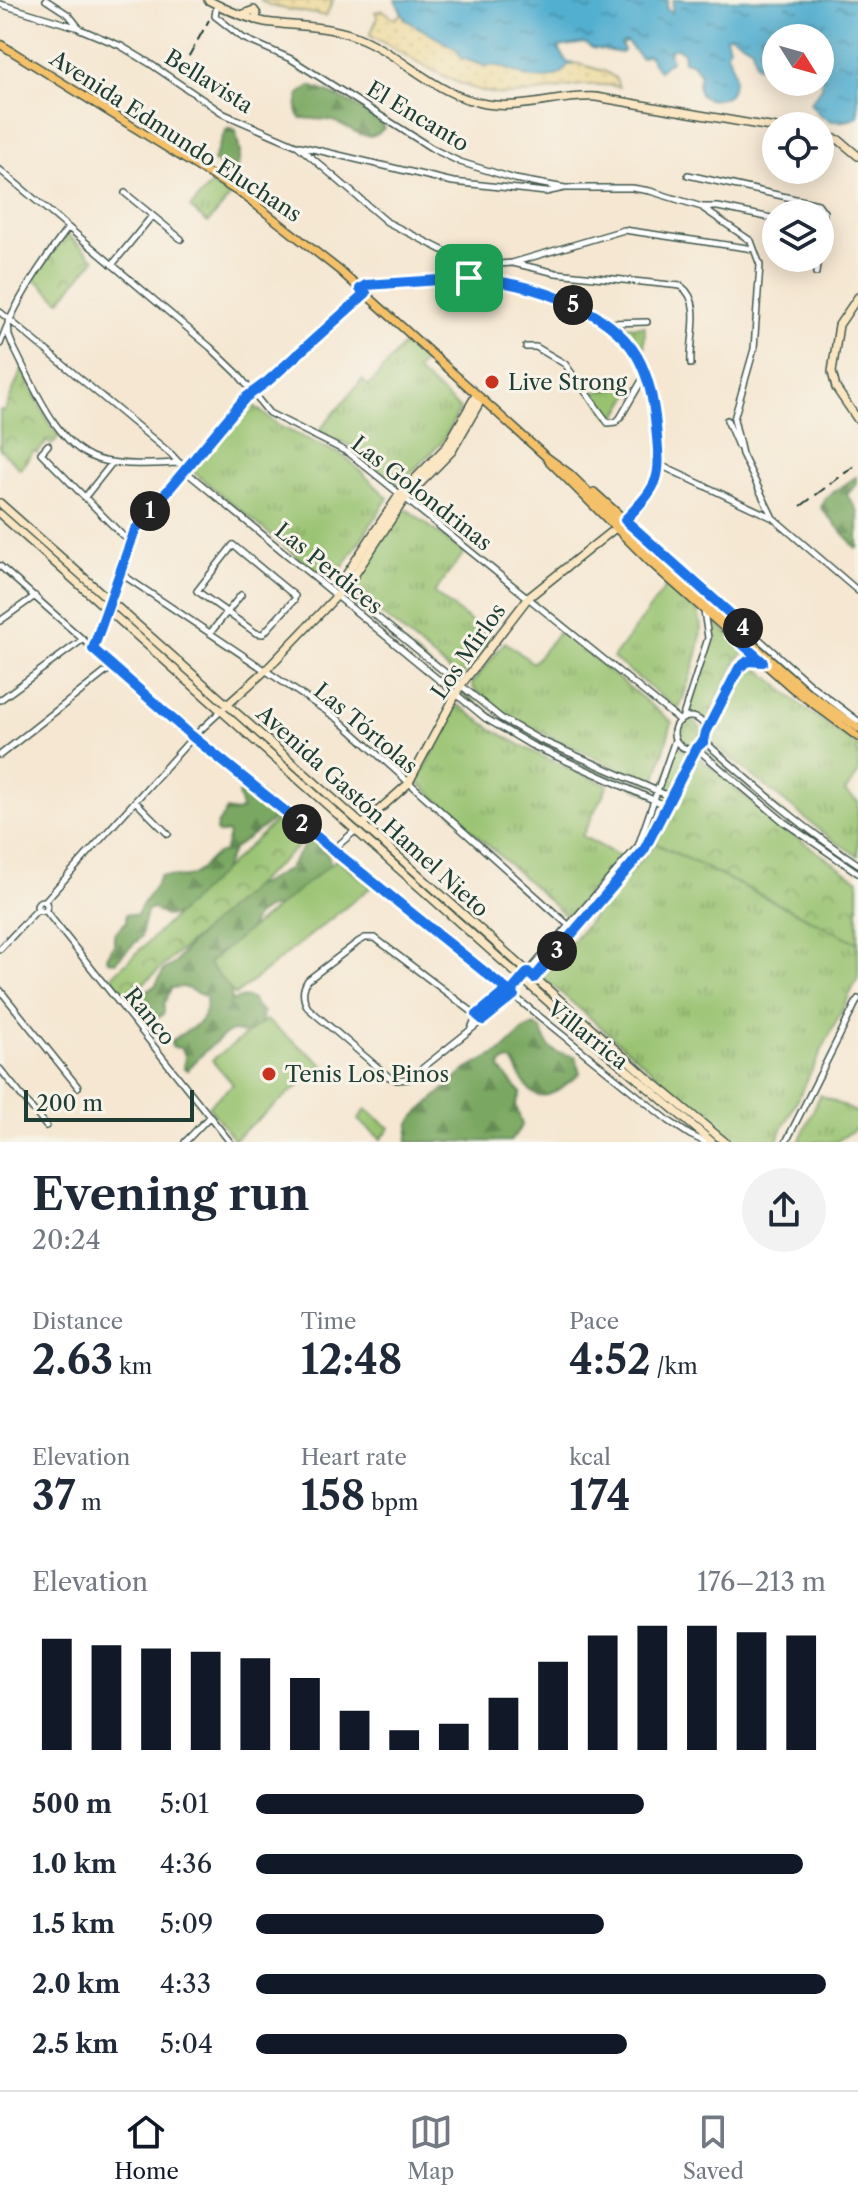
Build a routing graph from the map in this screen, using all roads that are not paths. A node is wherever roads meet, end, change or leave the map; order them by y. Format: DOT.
graph roads {
  1 [pos="46,0"];
  2 [pos="208,0"];
  3 [pos="0,4"];
  4 [pos="217,4"];
  5 [pos="80,29"];
  6 [pos="0,44"];
  7 [pos="762,126"];
  8 [pos="834,141"];
  9 [pos="298,146"];
  10 [pos="858,156"];
  11 [pos="0,170"];
  12 [pos="688,175"];
  13 [pos="565,188"];
  14 [pos="125,193"];
  15 [pos="800,200"];
  16 [pos="702,207"];
  17 [pos="152,216"];
  18 [pos="762,216"];
  19 [pos="68,228"];
  20 [pos="181,239"];
  21 [pos="754,249"];
  22 [pos="512,263"];
  23 [pos="112,265"];
  24 [pos="474,266"];
  25 [pos="469,278"];
  26 [pos="363,291"];
  27 [pos="858,297"];
  28 [pos="0,312"];
  29 [pos="8,321"];
  30 [pos="647,322"];
  31 [pos="607,323"];
  32 [pos="0,344"];
  33 [pos="526,347"];
  34 [pos="691,364"];
  35 [pos="645,374"];
  36 [pos="251,393"];
  37 [pos="479,397"];
  38 [pos="727,420"];
  39 [pos="858,420"];
  40 [pos="48,445"];
  41 [pos="742,454"];
  42 [pos="544,455"];
  43 [pos="112,462"];
  44 [pos="660,465"];
  45 [pos="182,466"];
  46 [pos="85,497"];
  47 [pos="402,497"];
  48 [pos="0,503"];
  49 [pos="0,514"];
  50 [pos="773,518"];
  51 [pos="620,524"];
  52 [pos="130,540"];
  53 [pos="0,566"];
  54 [pos="119,572"];
  55 [pos="333,581"];
  56 [pos="339,591"];
  57 [pos="858,591"];
  58 [pos="241,595"];
  59 [pos="35,596"];
  60 [pos="528,598"];
  61 [pos="108,604"];
  62 [pos="704,610"];
  63 [pos="225,612"];
  64 [pos="0,621"];
  65 [pos="739,631"];
  66 [pos="211,632"];
  67 [pos="82,640"];
  68 [pos="93,649"];
  69 [pos="763,662"];
  70 [pos="113,667"];
  71 [pos="267,669"];
  72 [pos="459,689"];
  73 [pos="0,700"];
  74 [pos="835,705"];
  75 [pos="225,708"];
  76 [pos="839,715"];
  77 [pos="681,720"];
  78 [pos="858,721"];
  79 [pos="858,728"];
  80 [pos="847,730"];
  81 [pos="706,732"];
  82 [pos="193,737"];
  83 [pos="858,737"];
  84 [pos="675,740"];
  85 [pos="704,741"];
  86 [pos="696,748"];
  87 [pos="0,755"];
  88 [pos="408,784"];
  89 [pos="659,792"];
  90 [pos="671,797"];
  91 [pos="135,801"];
  92 [pos="655,801"];
  93 [pos="667,806"];
  94 [pos="359,827"];
  95 [pos="168,834"];
  96 [pos="334,849"];
  97 [pos="858,864"];
  98 [pos="858,873"];
  99 [pos="42,910"];
  100 [pos="568,925"];
  101 [pos="575,931"];
  102 [pos="0,949"];
  103 [pos="529,978"];
  104 [pos="0,990"];
  105 [pos="510,992"];
  106 [pos="858,999"];
  107 [pos="477,1015"];
  108 [pos="483,1020"];
  109 [pos="470,1030"];
  110 [pos="0,1069"];
  111 [pos="78,1087"];
  112 [pos="210,1116"];
  113 [pos="46,1126"];
  114 [pos="185,1142"];
  115 [pos="230,1142"];
  116 [pos="705,1142"];
  117 [pos="712,1142"];
  118 [pos="725,1142"];
  119 [pos="786,1142"];
  1 -- 5 [label="street, Bellavista"];
  2 -- 4 [label="main road"];
  3 -- 5 [label="street"];
  4 -- 7 [label="main road"];
  4 -- 13 [label="street, El Encanto"];
  5 -- 9 [label="street, Bellavista"];
  6 -- 26 [label="main road, Avenida Edmundo Eluchans"];
  8 -- 10 [label="main road"];
  9 -- 13 [label="street"];
  9 -- 24 [label="street, Bellavista"];
  11 -- 19 [label="street, Las Golondrinas"];
  12 -- 15 [label="street"];
  13 -- 16 [label="street, El Encanto"];
  14 -- 17 [label="street"];
  16 -- 18 [label="street, El Encanto"];
  16 -- 21 [label="street"];
  17 -- 20 [label="street"];
  17 -- 23 [label="street"];
  19 -- 23 [label="street, Las Golondrinas"];
  19 -- 29 [label="street"];
  21 -- 22 [label="street"];
  21 -- 41 [label="street"];
  22 -- 24 [label="street"];
  22 -- 34 [label="street"];
  23 -- 36 [label="street, Las Golondrinas"];
  24 -- 25 [label="street"];
  25 -- 26 [label="street"];
  25 -- 31 [label="street"];
  26 -- 36 [label="main road"];
  26 -- 37 [label="main road, Avenida Edmundo Eluchans"];
  27 -- 39 [label="main road"];
  28 -- 29 [label="street, Las Perdices"];
  29 -- 32 [label="street"];
  29 -- 43 [label="street"];
  29 -- 45 [label="street, Las Perdices"];
  30 -- 31 [label="street"];
  31 -- 35 [label="street"];
  33 -- 35 [label="street"];
  35 -- 44 [label="street"];
  36 -- 45 [label="main road"];
  36 -- 47 [label="street, Las Golondrinas"];
  37 -- 42 [label="main road, Avenida Edmundo Eluchans"];
  37 -- 47 [label="main road"];
  38 -- 41 [label="street"];
  40 -- 46 [label="street"];
  41 -- 50 [label="street"];
  42 -- 51 [label="main road, Avenida Edmundo Eluchans"];
  42 -- 51 [label="main road, Avenida Edmundo Eluchans"];
  43 -- 45 [label="street"];
  43 -- 46 [label="street"];
  44 -- 50 [label="street"];
  44 -- 51 [label="street"];
  45 -- 52 [label="main road"];
  45 -- 56 [label="street, Las Perdices"];
  46 -- 52 [label="street"];
  47 -- 56 [label="main road"];
  47 -- 60 [label="street, Las Golondrinas"];
  48 -- 61 [label="main road, Avenida Gastón Hamel Nieto"];
  49 -- 61 [label="main road, Avenida Gastón Hamel Nieto"];
  50 -- 57 [label="street"];
  51 -- 60 [label="main road, Los Mirlos"];
  51 -- 62 [label="main road, Avenida Edmundo Eluchans"];
  51 -- 65 [label="main road, Avenida Edmundo Eluchans"];
  52 -- 54 [label="main road"];
  53 -- 59 [label="street, Villarrica"];
  54 -- 61 [label="main road"];
  54 -- 66 [label="street, Las Tórtolas"];
  55 -- 56 [label="street, Las Perdices"];
  56 -- 71 [label="main road"];
  56 -- 72 [label="street, Las Perdices"];
  58 -- 63 [label="street"];
  59 -- 64 [label="street"];
  59 -- 67 [label="street, Villarrica"];
  60 -- 72 [label="main road, Los Mirlos"];
  60 -- 77 [label="street, Las Golondrinas"];
  61 -- 68 [label="street"];
  61 -- 75 [label="main road, Avenida Gastón Hamel Nieto"];
  62 -- 65 [label="main road, Avenida Edmundo Eluchans"];
  62 -- 77 [label="street"];
  63 -- 63 [label="street"];
  63 -- 66 [label="street"];
  65 -- 69 [label="main road, Avenida Edmundo Eluchans"];
  65 -- 74 [label="street"];
  65 -- 76 [label="main road, Avenida Edmundo Eluchans"];
  66 -- 71 [label="street, Las Tórtolas"];
  67 -- 68 [label="street, Villarrica"];
  67 -- 73 [label="street"];
  68 -- 70 [label="street, Villarrica"];
  69 -- 80 [label="main road, Avenida Edmundo Eluchans"];
  69 -- 81 [label="street"];
  70 -- 82 [label="street, Villarrica"];
  70 -- 87 [label="street"];
  71 -- 75 [label="main road"];
  71 -- 88 [label="street, Las Tórtolas"];
  72 -- 88 [label="main road, Los Mirlos"];
  72 -- 89 [label="street, Las Perdices"];
  72 -- 92 [label="street, Las Perdices"];
  74 -- 76 [label="main road"];
  74 -- 78 [label="street"];
  75 -- 82 [label="street"];
  75 -- 94 [label="main road, Avenida Gastón Hamel Nieto"];
  76 -- 79 [label="main road, Avenida Edmundo Eluchans"];
  76 -- 80 [label="main road"];
  77 -- 81 [label="street"];
  77 -- 84 [label="street"];
  80 -- 83 [label="main road, Avenida Edmundo Eluchans"];
  81 -- 85 [label="street"];
  82 -- 91 [label="street"];
  82 -- 96 [label="street, Villarrica"];
  84 -- 86 [label="street"];
  84 -- 89 [label="street"];
  85 -- 86 [label="street"];
  85 -- 97 [label="street"];
  86 -- 90 [label="street"];
  86 -- 98 [label="street"];
  88 -- 94 [label="main road, Los Mirlos"];
  88 -- 100 [label="street, Las Tórtolas"];
  89 -- 90 [label="street, Las Perdices"];
  89 -- 92 [label="street"];
  90 -- 93 [label="street"];
  91 -- 95 [label="street"];
  91 -- 99 [label="street"];
  92 -- 93 [label="street, Las Perdices"];
  92 -- 100 [label="street"];
  93 -- 101 [label="street"];
  94 -- 96 [label="street, Los Mirlos"];
  94 -- 103 [label="main road, Avenida Gastón Hamel Nieto"];
  96 -- 105 [label="street, Villarrica"];
  99 -- 102 [label="street"];
  99 -- 112 [label="street, Ranco"];
  100 -- 101 [label="street, Las Tórtolas"];
  100 -- 103 [label="street"];
  101 -- 103 [label="street"];
  103 -- 105 [label="street"];
  103 -- 117 [label="main road, Avenida Gastón Hamel Nieto"];
  103 -- 118 [label="main road, Avenida Gastón Hamel Nieto"];
  104 -- 111 [label="street"];
  105 -- 107 [label="street"];
  105 -- 108 [label="street"];
  105 -- 116 [label="street, Villarrica"];
  106 -- 119 [label="street"];
  107 -- 108 [label="street"];
  107 -- 109 [label="street"];
  107 -- 109 [label="street"];
  108 -- 109 [label="street"];
  110 -- 113 [label="street"];
  112 -- 114 [label="street"];
  112 -- 115 [label="street, Ranco"];
}
